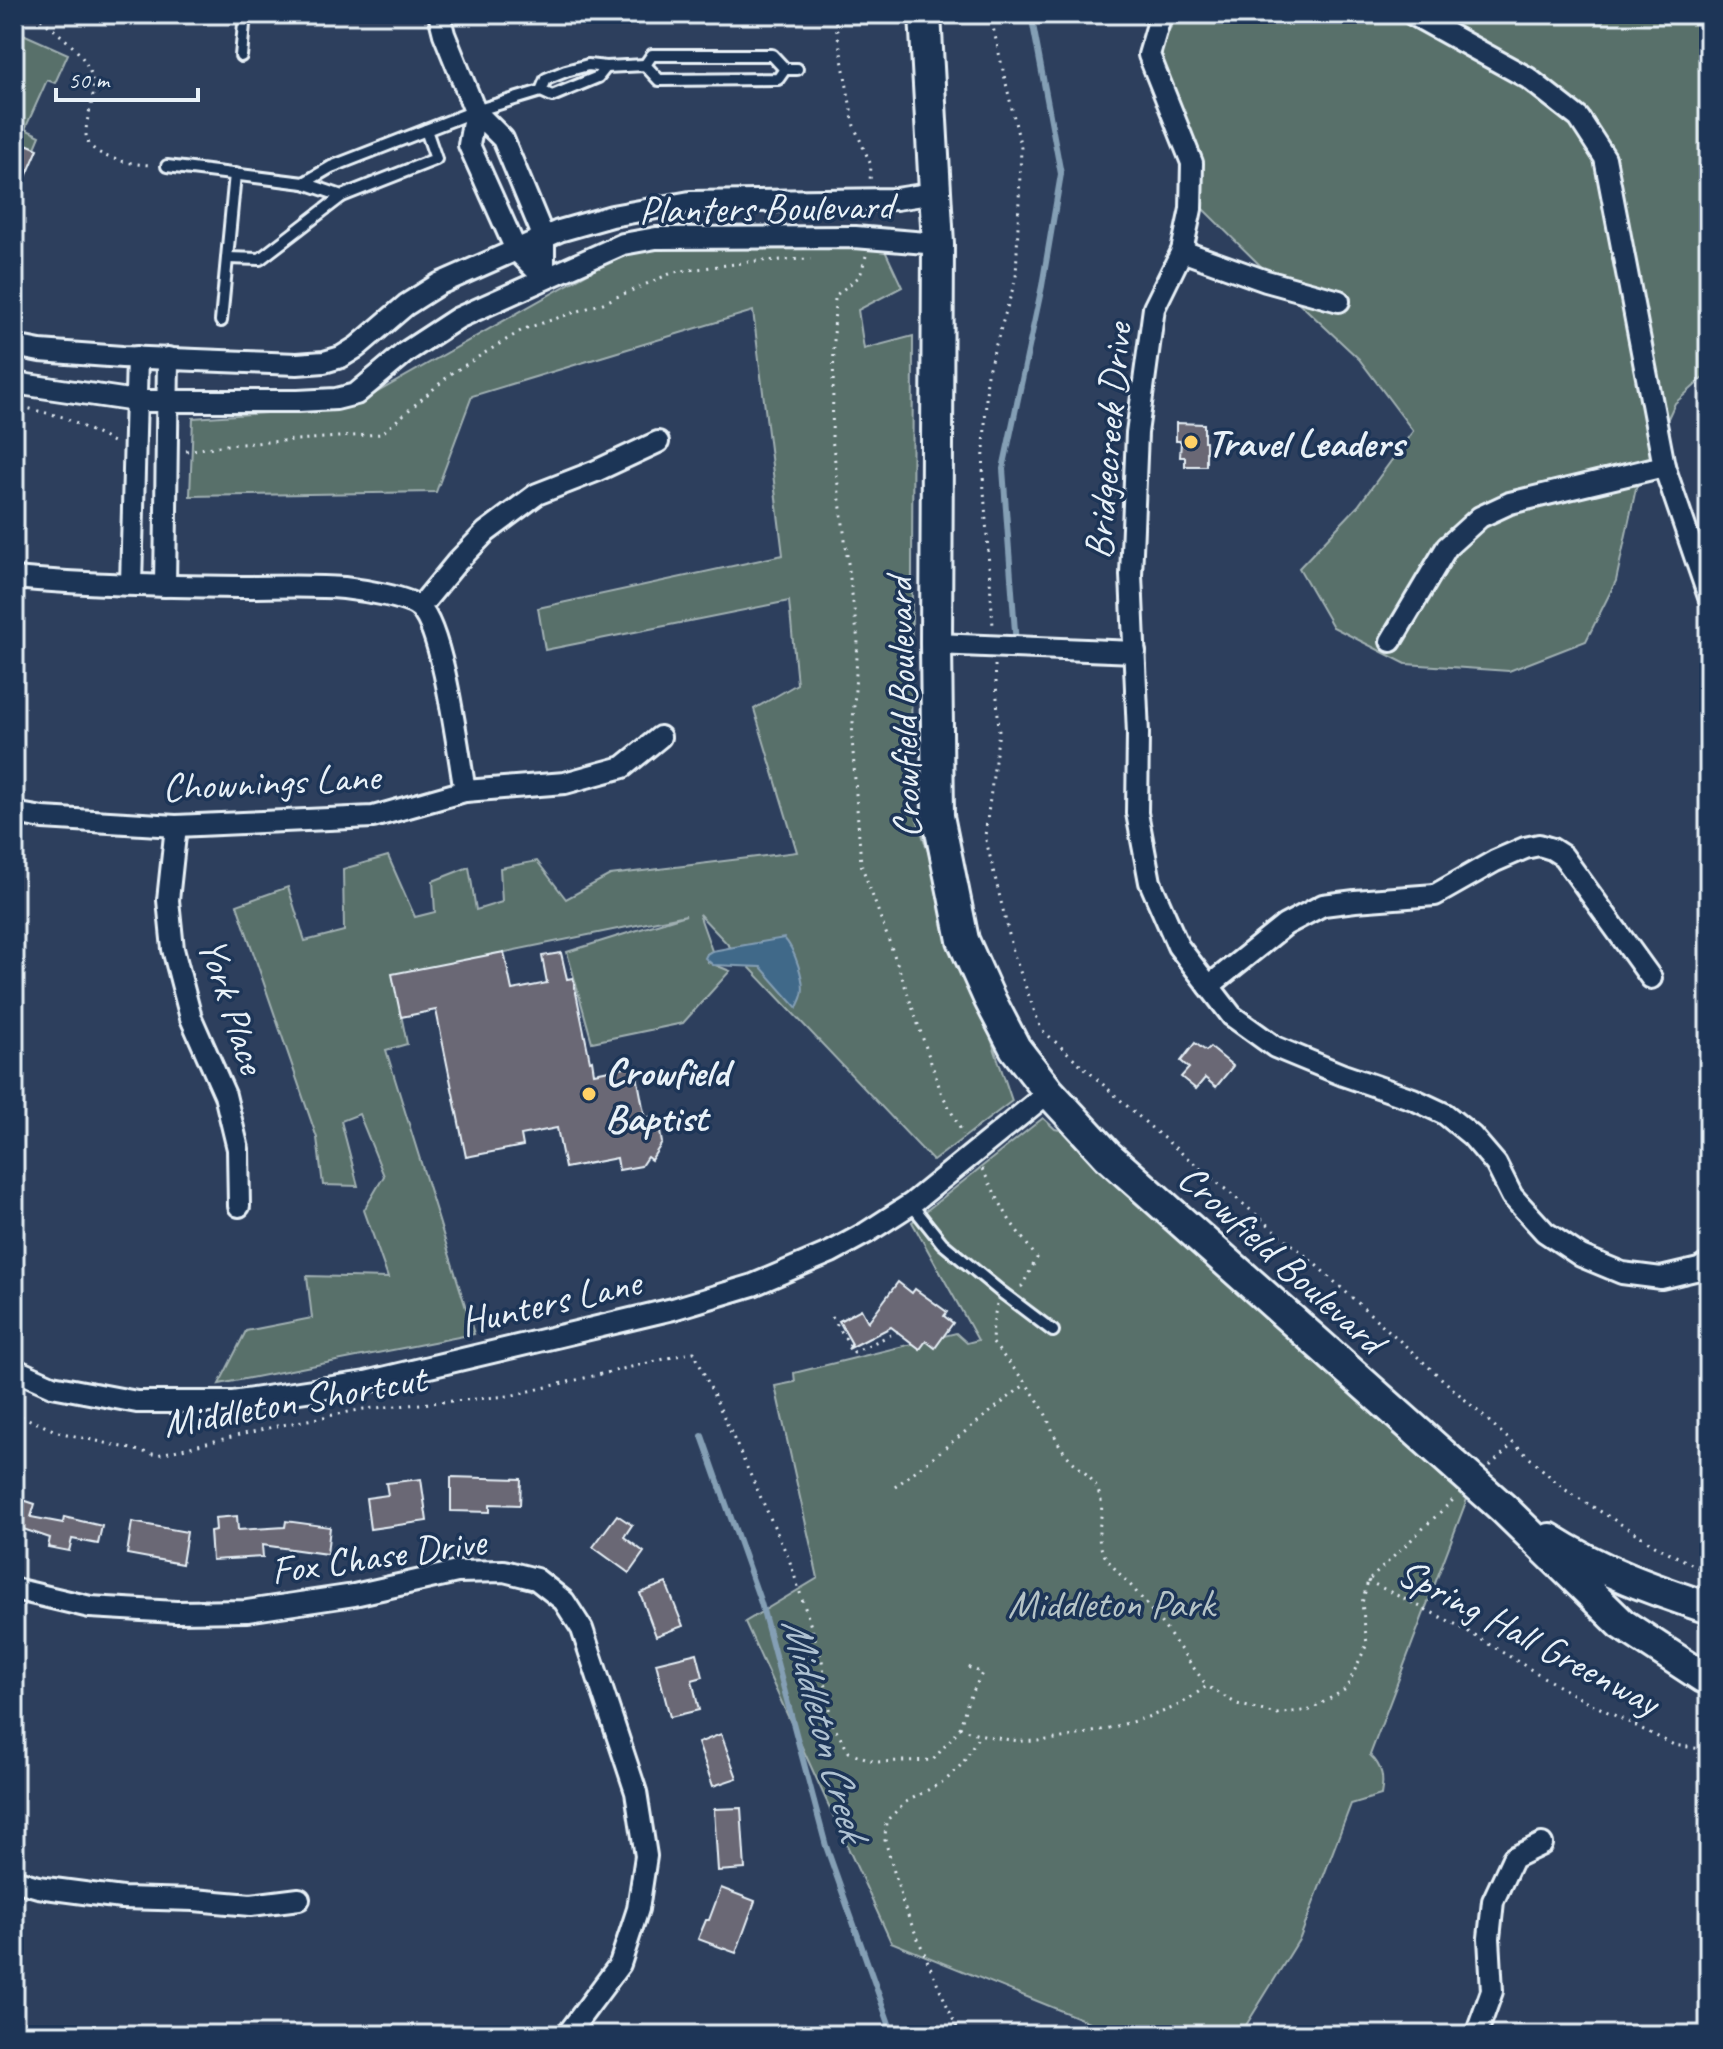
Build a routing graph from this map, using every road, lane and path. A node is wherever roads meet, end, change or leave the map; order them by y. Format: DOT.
graph roads {
  1 [pos="35,14"];
  2 [pos="245,14"];
  3 [pos="439,14"];
  4 [pos="925,14"];
  5 [pos="1161,14"];
  6 [pos="1412,14"];
  7 [pos="241,56"];
  8 [pos="645,65"];
  9 [pos="606,67"];
  10 [pos="785,69"];
  11 [pos="797,69"];
  12 [pos="541,91"];
  13 [pos="475,111"];
  14 [pos="426,130"];
  15 [pos="167,166"];
  16 [pos="235,174"];
  17 [pos="304,183"];
  18 [pos="935,193"];
  19 [pos="342,196"];
  20 [pos="544,238"];
  21 [pos="938,244"];
  22 [pos="516,250"];
  23 [pos="1182,251"];
  24 [pos="227,258"];
  25 [pos="819,258"];
  26 [pos="544,278"];
  27 [pos="1339,301"];
  28 [pos="221,321"];
  29 [pos="14,346"];
  30 [pos="137,357"];
  31 [pos="168,358"];
  32 [pos="14,383"];
  33 [pos="136,401"];
  34 [pos="168,401"];
  35 [pos="14,405"];
  36 [pos="658,442"];
  37 [pos="135,445"];
  38 [pos="167,449"];
  39 [pos="1664,466"];
  40 [pos="14,578"];
  41 [pos="131,584"];
  42 [pos="165,586"];
  43 [pos="1709,597"];
  44 [pos="420,607"];
  45 [pos="1391,641"];
  46 [pos="936,644"];
  47 [pos="1135,652"];
  48 [pos="660,737"];
  49 [pos="465,791"];
  50 [pos="14,813"];
  51 [pos="176,826"];
  52 [pos="1651,978"];
  53 [pos="1209,986"];
  54 [pos="1049,1092"];
  55 [pos="911,1204"];
  56 [pos="239,1206"];
  57 [pos="1709,1263"];
  58 [pos="832,1317"];
  59 [pos="899,1331"];
  60 [pos="1053,1331"];
  61 [pos="14,1369"];
  62 [pos="1027,1383"];
  63 [pos="14,1413"];
  64 [pos="1513,1444"];
  65 [pos="1473,1482"];
  66 [pos="895,1487"];
  67 [pos="1504,1509"];
  68 [pos="1368,1581"];
  69 [pos="14,1589"];
  70 [pos="1709,1608"];
  71 [pos="968,1667"];
  72 [pos="1709,1679"];
  73 [pos="960,1728"];
  74 [pos="979,1735"];
  75 [pos="1709,1750"];
  76 [pos="1542,1844"];
  77 [pos="14,1880"];
  78 [pos="299,1899"];
  79 [pos="567,2035"];
  80 [pos="960,2035"];
  81 [pos="1476,2035"];
  1 -- 15 [label="path"];
  2 -- 7 [label="lane"];
  3 -- 13 [label="street"];
  4 -- 18 [label="main road, Crowfield Boulevard"];
  5 -- 23 [label="street, Bridgecreek Drive"];
  6 -- 39 [label="street"];
  8 -- 9 [label="lane"];
  8 -- 10 [label="lane"];
  8 -- 10 [label="lane"];
  9 -- 12 [label="lane"];
  9 -- 12 [label="lane"];
  10 -- 11 [label="lane"];
  12 -- 13 [label="lane"];
  13 -- 14 [label="lane"];
  13 -- 20 [label="street"];
  13 -- 22 [label="street"];
  14 -- 17 [label="lane"];
  14 -- 19 [label="lane"];
  15 -- 16 [label="lane"];
  16 -- 17 [label="lane"];
  16 -- 24 [label="lane"];
  17 -- 19 [label="lane"];
  18 -- 20 [label="street, Planters Boulevard"];
  18 -- 21 [label="main road, Crowfield Boulevard"];
  19 -- 24 [label="lane"];
  20 -- 22 [label="street, Planters Boulevard"];
  20 -- 26 [label="street"];
  21 -- 26 [label="street, Planters Boulevard"];
  21 -- 46 [label="main road, Crowfield Boulevard"];
  22 -- 26 [label="street"];
  22 -- 31 [label="street, Planters Boulevard"];
  23 -- 27 [label="street"];
  23 -- 47 [label="street, Bridgecreek Drive"];
  24 -- 28 [label="lane"];
  25 -- 38 [label="path"];
  26 -- 34 [label="street, Planters Boulevard"];
  29 -- 30 [label="street, Planters Boulevard"];
  30 -- 31 [label="street, Planters Boulevard"];
  30 -- 33 [label="street"];
  31 -- 34 [label="street"];
  32 -- 33 [label="street, Planters Boulevard"];
  33 -- 34 [label="street, Planters Boulevard"];
  33 -- 37 [label="street"];
  34 -- 38 [label="street"];
  35 -- 37 [label="path"];
  36 -- 44 [label="street"];
  37 -- 41 [label="street"];
  38 -- 42 [label="street"];
  39 -- 43 [label="street"];
  39 -- 45 [label="street"];
  40 -- 41 [label="street"];
  41 -- 42 [label="street"];
  42 -- 44 [label="street"];
  44 -- 49 [label="street"];
  46 -- 47 [label="street"];
  46 -- 54 [label="main road, Crowfield Boulevard"];
  47 -- 53 [label="street, Bridgecreek Drive"];
  48 -- 49 [label="street, Chownings Lane"];
  49 -- 51 [label="street, Chownings Lane"];
  50 -- 51 [label="street, Chownings Lane"];
  51 -- 56 [label="street, York Place"];
  52 -- 53 [label="street"];
  53 -- 57 [label="street, Bridgecreek Drive"];
  54 -- 55 [label="street, Hunters Lane"];
  54 -- 65 [label="main road, Crowfield Boulevard"];
  55 -- 60 [label="lane"];
  55 -- 61 [label="street, Hunters Lane"];
  58 -- 59 [label="path"];
  62 -- 66 [label="path"];
  63 -- 73 [label="path, Middleton Shortcut"];
  64 -- 65 [label="path"];
  65 -- 67 [label="main road, Crowfield Boulevard"];
  65 -- 68 [label="path"];
  67 -- 70 [label="main road, Crowfield Boulevard"];
  67 -- 72 [label="main road, Crowfield Boulevard"];
  68 -- 74 [label="path"];
  68 -- 75 [label="path, Spring Hall Greenway"];
  69 -- 79 [label="street, Fox Chase Drive"];
  71 -- 73 [label="path"];
  73 -- 74 [label="path"];
  74 -- 80 [label="path"];
  76 -- 81 [label="street"];
  77 -- 78 [label="street"];
}
